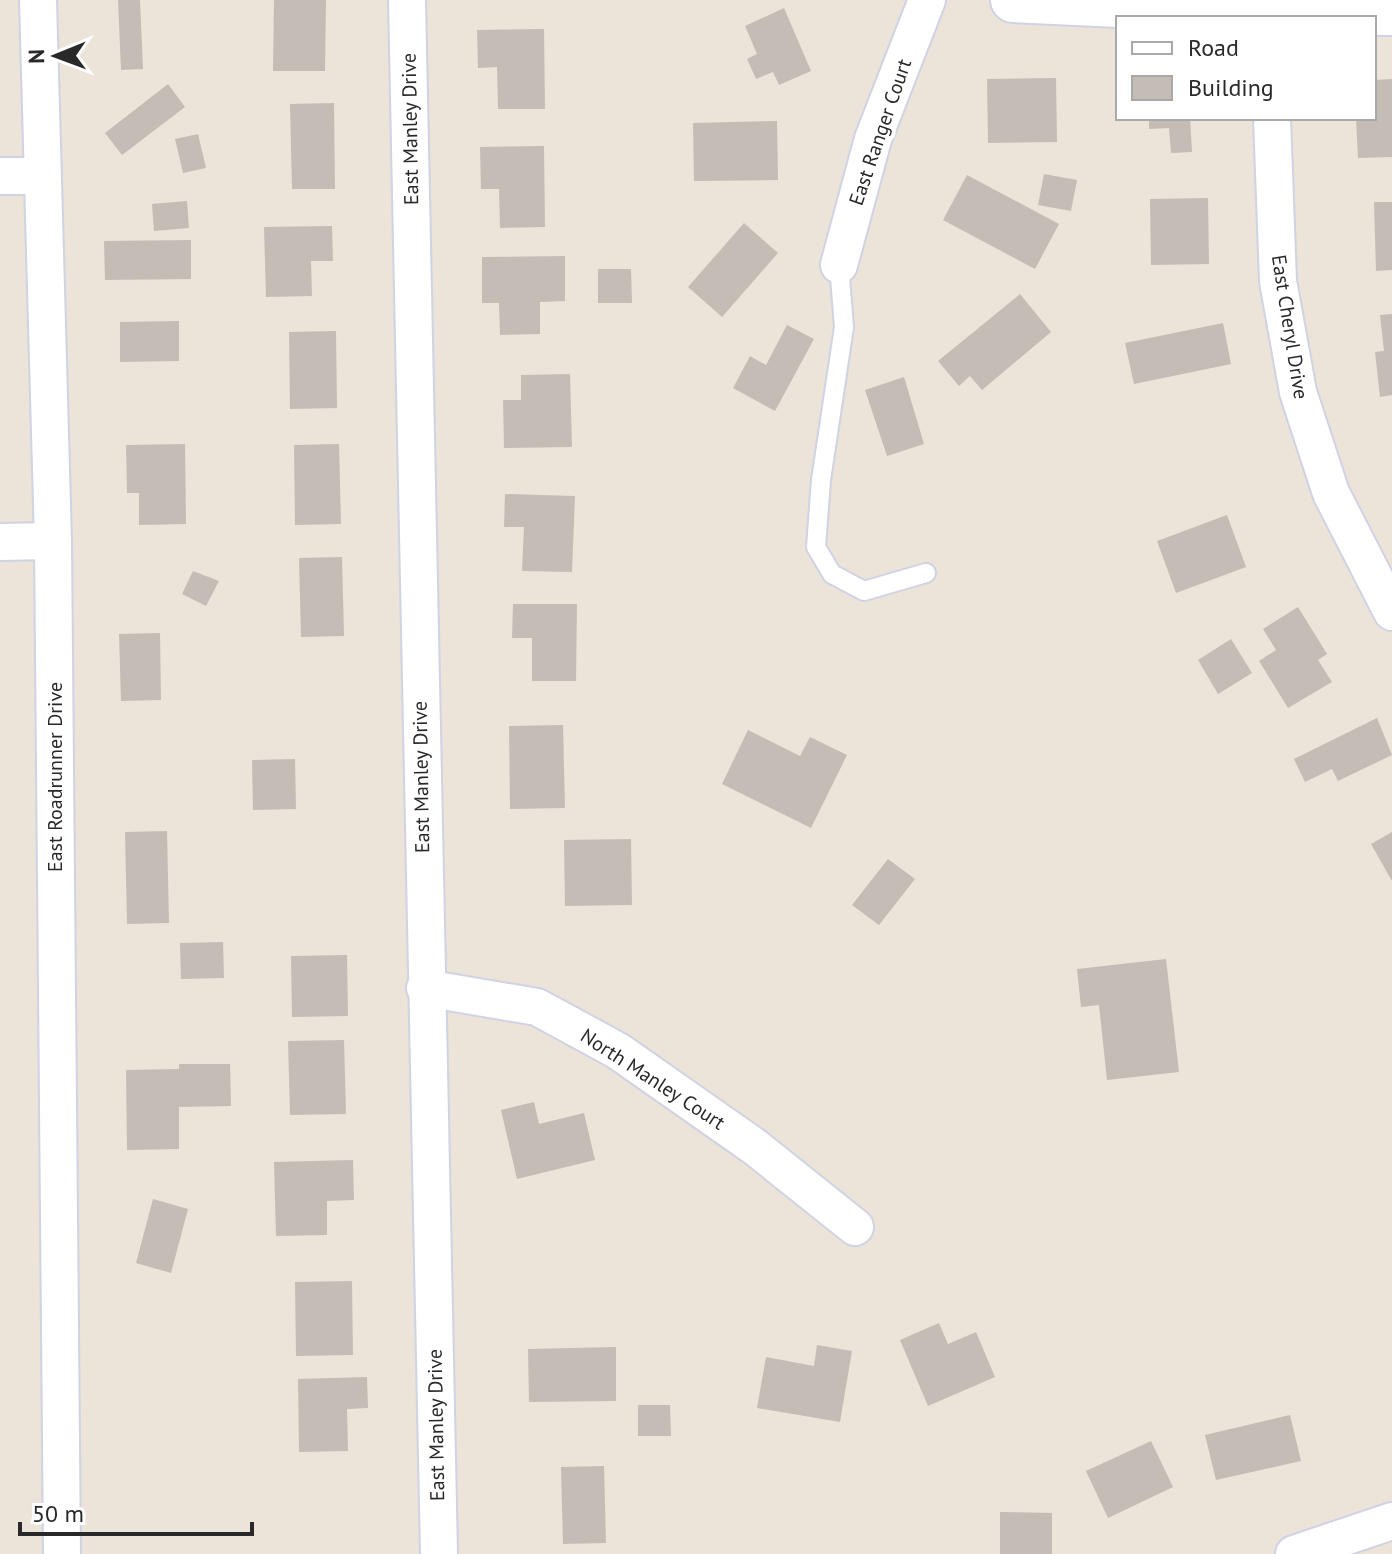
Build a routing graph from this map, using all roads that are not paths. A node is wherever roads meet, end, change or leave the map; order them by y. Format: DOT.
graph roads {
  1 [pos="38,0"];
  2 [pos="407,0"];
  3 [pos="927,0"];
  4 [pos="1013,0"];
  5 [pos="1392,13"];
  6 [pos="1268,15"];
  7 [pos="1272,120"];
  8 [pos="0,176"];
  9 [pos="42,176"];
  10 [pos="839,265"];
  11 [pos="53,541"];
  12 [pos="0,542"];
  13 [pos="926,573"];
  14 [pos="1392,612"];
  15 [pos="425,988"];
  16 [pos="855,1227"];
  17 [pos="1392,1521"];
  18 [pos="62,1554"];
  19 [pos="439,1554"];
  20 [pos="1294,1554"];
  1 -- 9 [label="street, East Roadrunner Drive"];
  2 -- 15 [label="street, East Manley Drive"];
  3 -- 10 [label="street, East Ranger Court"];
  4 -- 6 [label="street"];
  5 -- 6 [label="street"];
  7 -- 14 [label="street, East Cheryl Drive"];
  8 -- 9 [label="street"];
  9 -- 11 [label="street, East Roadrunner Drive"];
  10 -- 13 [label="lane"];
  11 -- 12 [label="street"];
  11 -- 18 [label="street, East Roadrunner Drive"];
  15 -- 16 [label="street, North Manley Court"];
  15 -- 19 [label="street, East Manley Drive"];
  17 -- 20 [label="street"];
}
